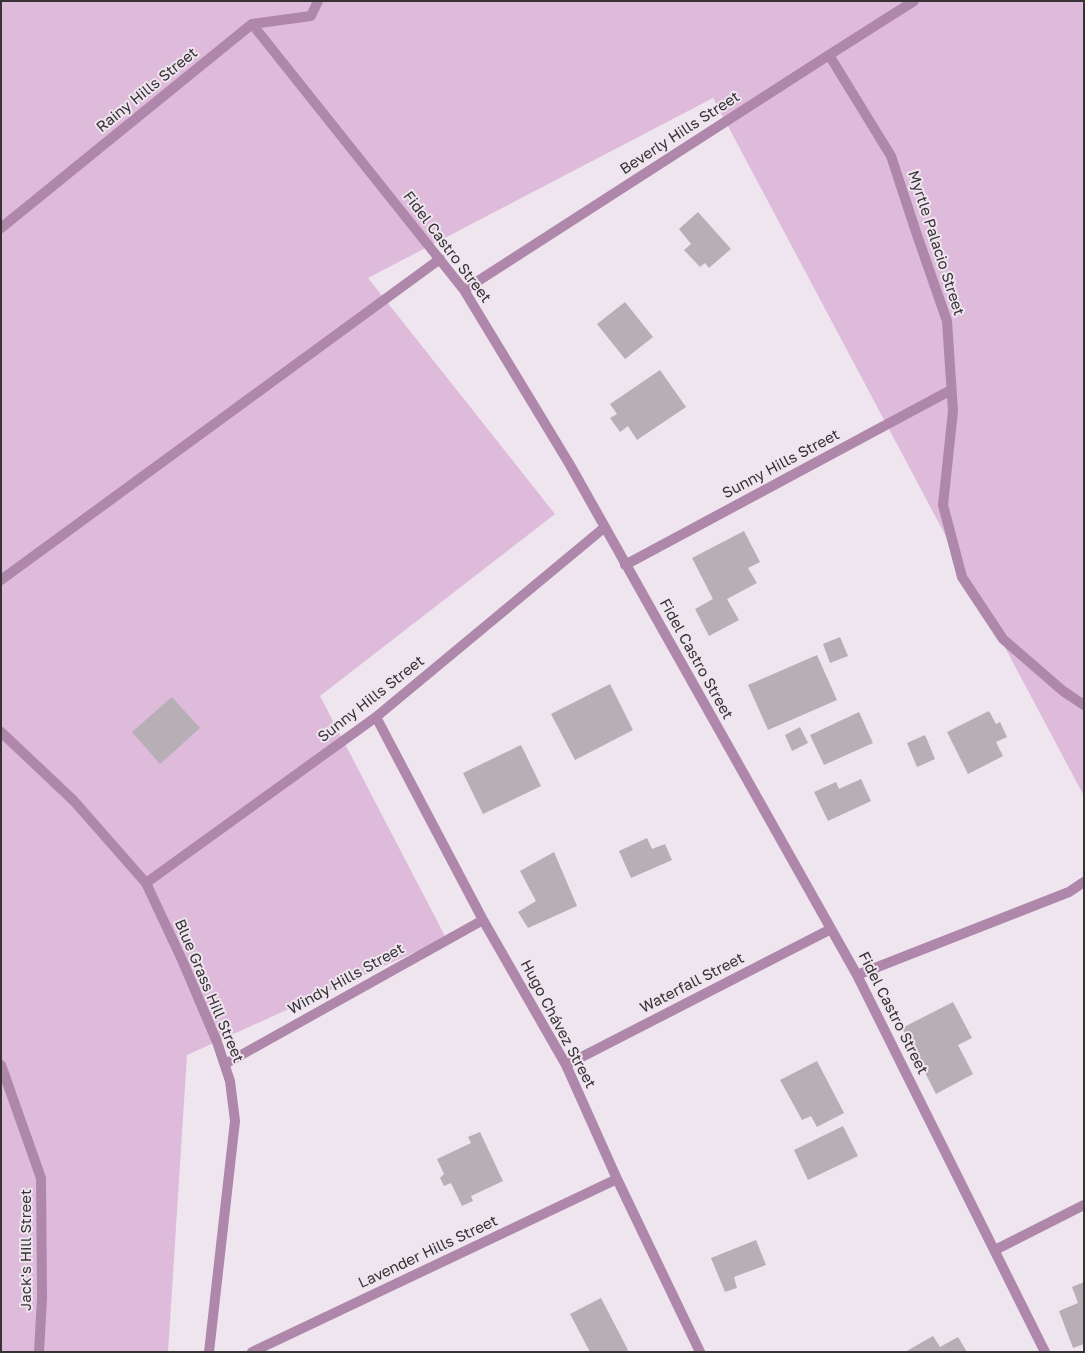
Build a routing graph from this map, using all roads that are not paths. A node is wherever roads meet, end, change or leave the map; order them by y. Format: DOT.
graph roads {
  1 [pos="318,1"];
  2 [pos="914,1"];
  3 [pos="252,24"];
  4 [pos="829,55"];
  5 [pos="1,228"];
  6 [pos="440,259"];
  7 [pos="464,290"];
  8 [pos="951,390"];
  9 [pos="605,527"];
  10 [pos="626,565"];
  11 [pos="1,580"];
  12 [pos="1084,705"];
  13 [pos="376,717"];
  14 [pos="1,732"];
  15 [pos="1084,882"];
  16 [pos="146,883"];
  17 [pos="483,920"];
  18 [pos="831,929"];
  19 [pos="857,975"];
  20 [pos="225,1064"];
  21 [pos="566,1064"];
  22 [pos="1,1065"];
  23 [pos="617,1179"];
  24 [pos="1084,1205"];
  25 [pos="995,1250"];
  26 [pos="39,1352"];
  27 [pos="209,1352"];
  28 [pos="252,1352"];
  29 [pos="700,1352"];
  30 [pos="1045,1352"];
  1 -- 3 [label="street"];
  2 -- 4 [label="street, Beverly Hills Street"];
  3 -- 5 [label="street, Rainy Hills Street"];
  3 -- 6 [label="street, Fidel Castro Street"];
  4 -- 7 [label="street, Beverly Hills Street"];
  4 -- 8 [label="street, Myrtle Palacio Street"];
  6 -- 7 [label="street, Fidel Castro Street"];
  6 -- 11 [label="street"];
  7 -- 9 [label="street, Fidel Castro Street"];
  8 -- 10 [label="street, Sunny Hills Street"];
  8 -- 12 [label="street, Myrtle Palacio Street"];
  9 -- 10 [label="street, Fidel Castro Street"];
  9 -- 13 [label="street, Sunny Hills Street"];
  10 -- 18 [label="street, Fidel Castro Street"];
  13 -- 16 [label="street, Sunny Hills Street"];
  13 -- 17 [label="street, Hugo Chávez Street"];
  14 -- 16 [label="street, Blue Grass Hill Street"];
  15 -- 19 [label="street"];
  16 -- 20 [label="street, Blue Grass Hill Street"];
  17 -- 20 [label="street, Windy Hills Street"];
  17 -- 21 [label="street, Hugo Chávez Street"];
  18 -- 19 [label="street, Fidel Castro Street"];
  18 -- 21 [label="street, Waterfall Street"];
  19 -- 25 [label="street, Fidel Castro Street"];
  20 -- 27 [label="street, Blue Grass Hill Street"];
  21 -- 23 [label="street, Hugo Chávez Street"];
  22 -- 26 [label="street, Jack's Hill Street"];
  23 -- 28 [label="street, Lavender Hills Street"];
  23 -- 29 [label="street, Hugo Chávez Street"];
  24 -- 25 [label="street"];
  25 -- 30 [label="street, Fidel Castro Street"];
}
